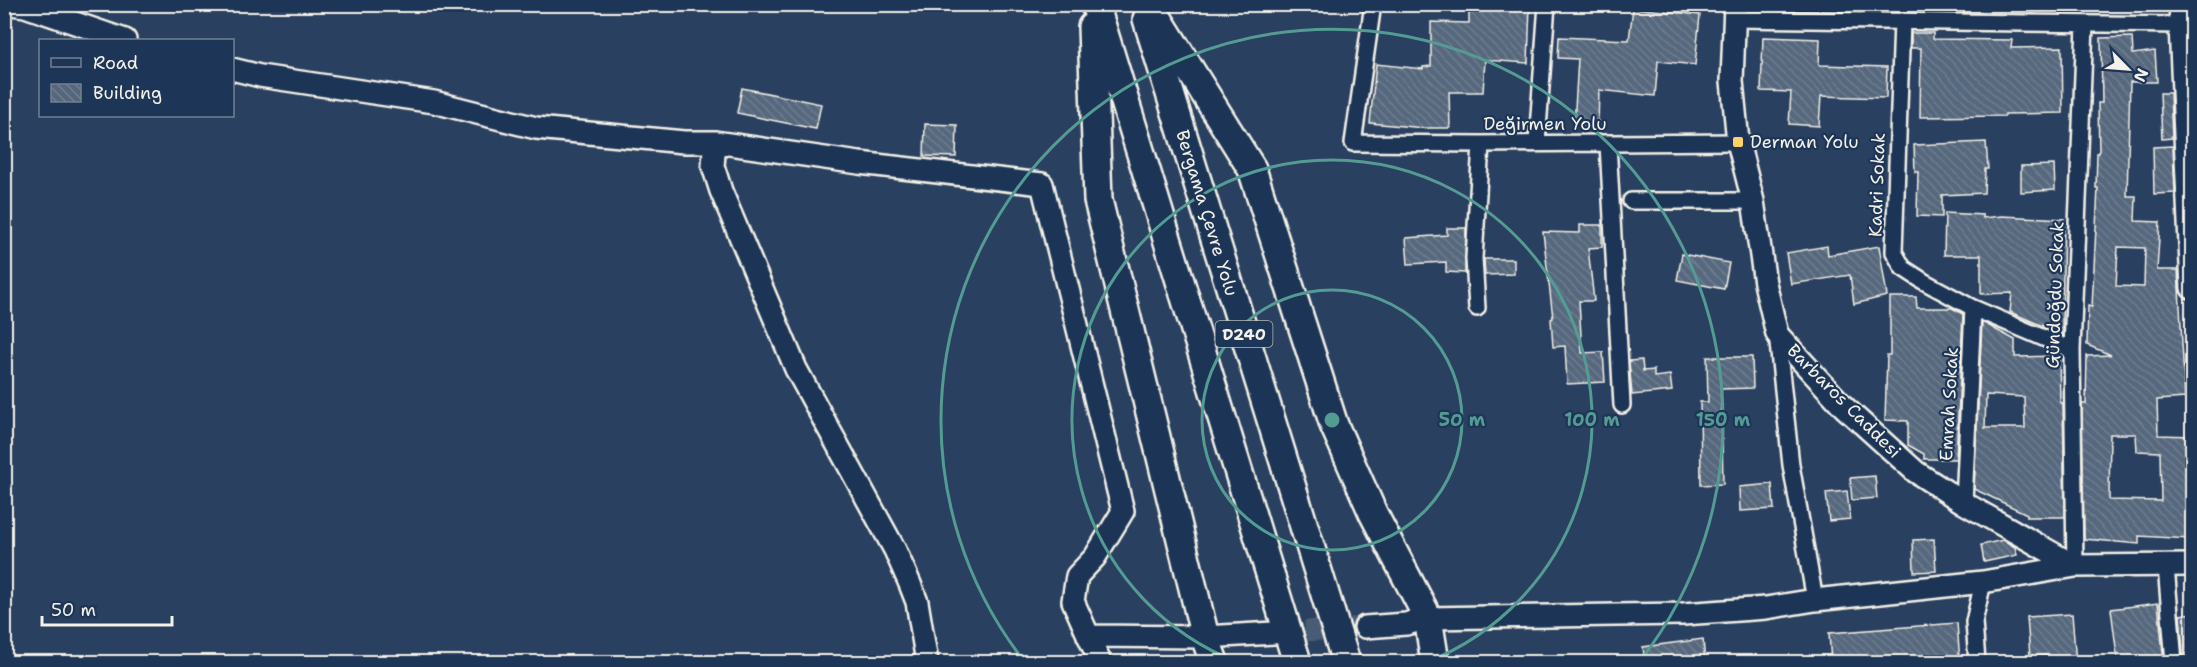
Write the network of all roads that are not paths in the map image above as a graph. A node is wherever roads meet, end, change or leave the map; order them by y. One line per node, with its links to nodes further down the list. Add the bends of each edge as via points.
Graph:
1 (11, 4): 11 (street)
2 (1093, 4): 36 (highway, via 1098,200); 40 (highway, D240)
3 (1142, 4): 41 (highway, Bergama Çevre Yolu / D240)
4 (1149, 4): 32 (highway, via 1252,169 1334,425 1373,513)
5 (1373, 4): 17 (street, Değirmen Yolu, via 1353,143)
6 (1548, 4): 15 (street)
7 (1735, 12): 9 (street); 14 (street, Barbaros Caddesi, via 1732,81)
8 (2181, 15): 10 (street); 20 (street)
9 (1902, 21): 10 (street); 22 (street, Kadri Sokak, via 1894,252 1903,268)
10 (2085, 25): 24 (street, Gündoğdu Sokak)
11 (122, 39)
12 (234, 70): 13 (street, via 434,102 536,128)
13 (715, 142): 35 (street, via 1042,184 1123,511 1095,557 1077,576 1073,601); 37 (street, via 713,166 721,191 796,369 895,549 917,602)
14 (1738, 142): 16 (street, Değirmen Yolu); 19 (street, Barbaros Caddesi)
15 (1536, 143): 16 (street, Değirmen Yolu); 17 (street, Değirmen Yolu)
16 (1608, 143): 25 (street)
17 (1481, 144): 21 (street, via 1474,258)
18 (1631, 201): 19 (street)
19 (1753, 201): 23 (street, Barbaros Caddesi)
20 (2193, 288)
21 (1476, 308)
22 (1973, 308): 24 (street, Kadri Sokak); 26 (street, Emrah Sokak)
23 (1777, 334): 26 (street, Barbaros Caddesi, via 1844,407 1916,472); 31 (street, via 1791,465)
24 (2072, 350): 28 (street, Gündoğdu Sokak)
25 (1622, 405)
26 (1964, 503): 28 (street, Barbaros Caddesi)
27 (2193, 565): 29 (street)
28 (2074, 566): 29 (street); 30 (street)
29 (2166, 566): 44 (street)
30 (1983, 582): 31 (street); 43 (street, via 1974,622)
31 (1815, 600): 32 (street, via 1683,614)
32 (1428, 618): 33 (street); 42 (highway)
33 (1365, 627)
34 (1274, 633): 36 (street)
35 (1088, 636): 36 (street); 38 (street)
36 (1205, 638): 39 (highway)
37 (927, 659)
38 (1100, 663)
39 (1214, 663)
40 (1298, 663)
41 (1346, 663)
42 (1435, 663)
43 (1977, 663)
44 (2174, 663)

